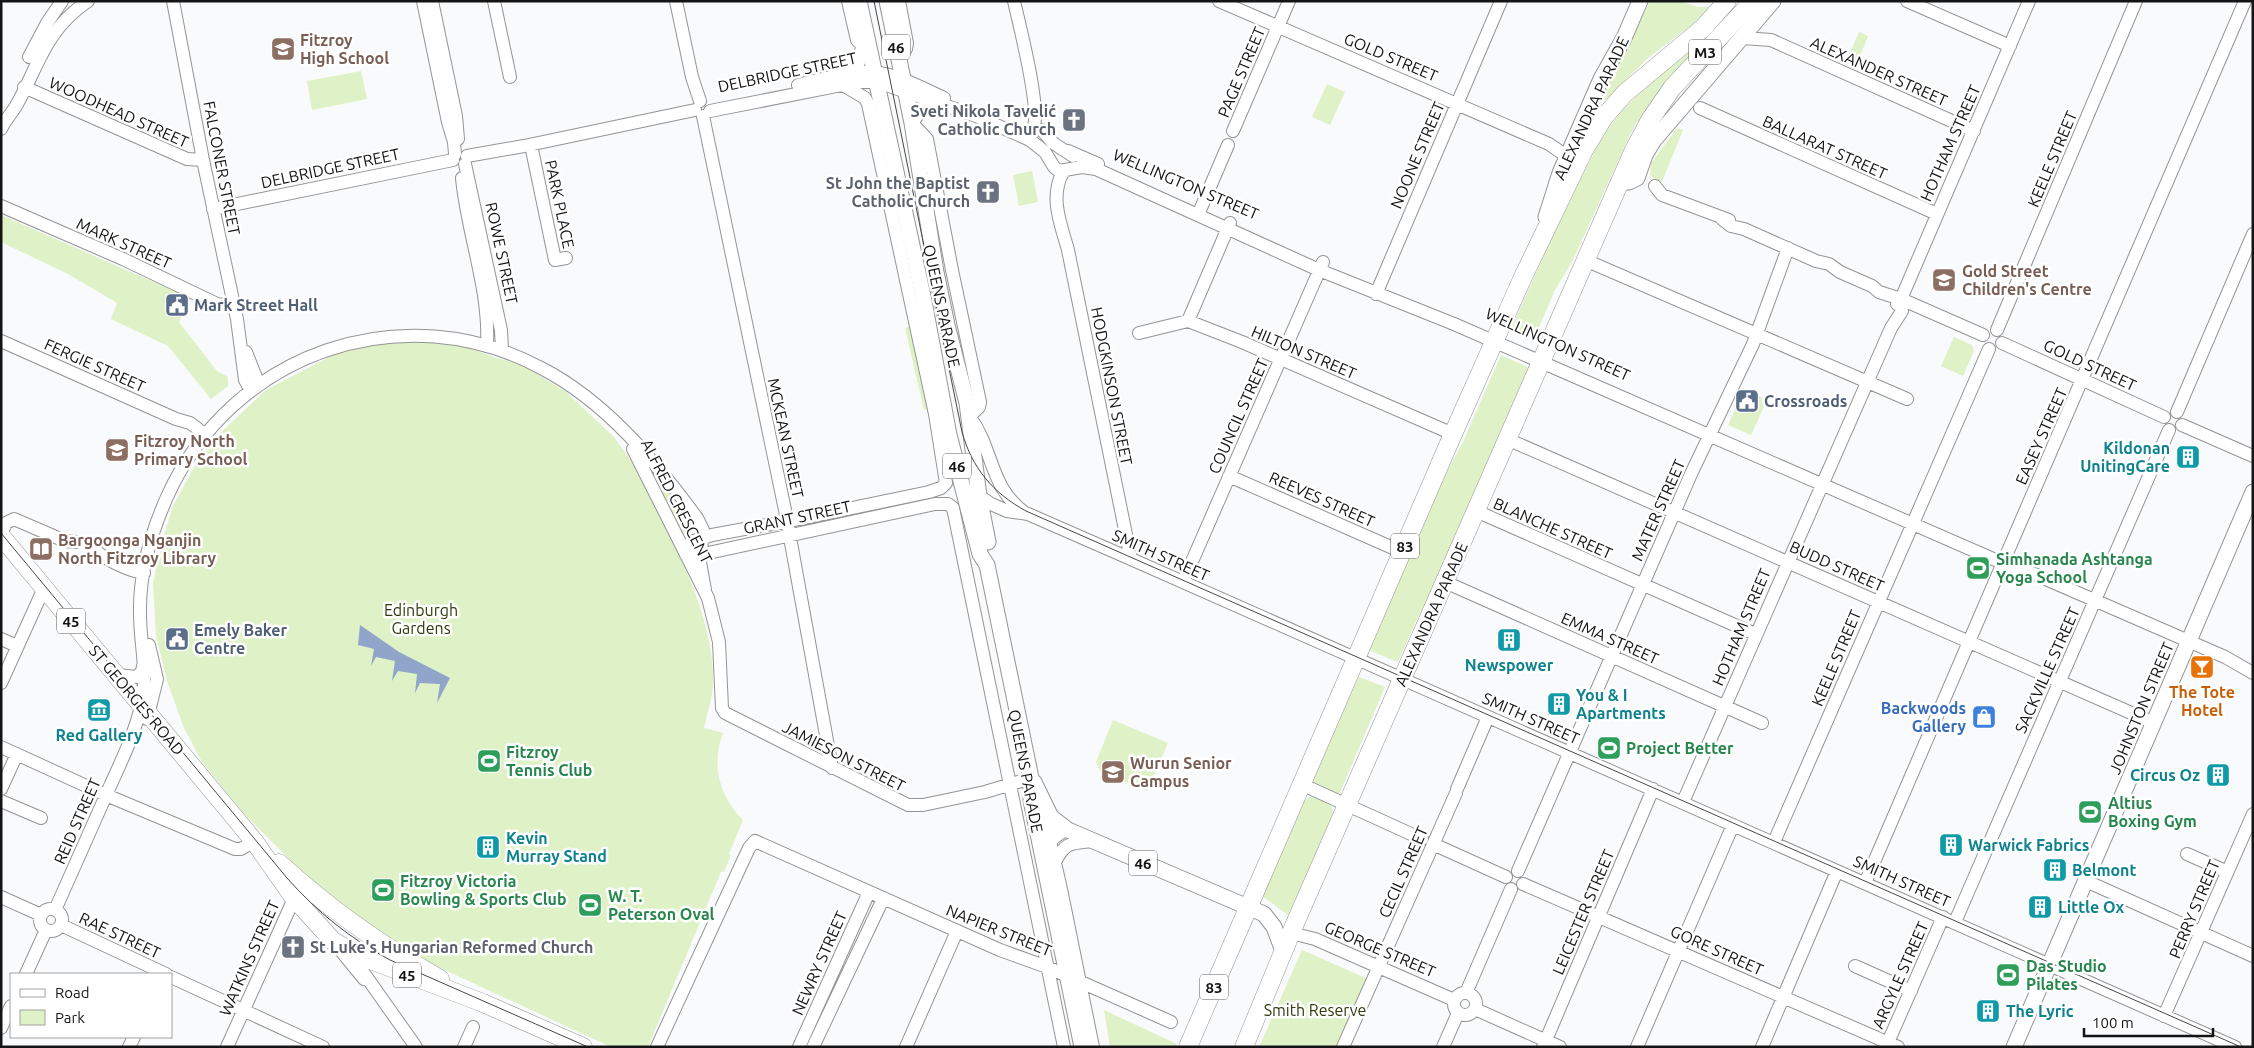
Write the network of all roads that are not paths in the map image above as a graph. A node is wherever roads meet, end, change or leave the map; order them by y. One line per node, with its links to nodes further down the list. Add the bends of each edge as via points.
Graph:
1 (86, 1): 37 (street, via 50,37)
2 (174, 1): 55 (street, FALCONER STREET)
3 (423, 1): 54 (street, ROWE STREET, via 447,118)
4 (432, 1): 54 (street, ROWE STREET, via 456,116)
5 (494, 1): 33 (street)
6 (676, 1): 41 (street, MCKEAN STREET, via 692,77)
7 (683, 1): 41 (street, MCKEAN STREET)
8 (848, 1): 30 (street, QUEENS PARADE, via 856,39)
9 (859, 1): 30 (main road, QUEENS PARADE / 46)
10 (887, 1): 31 (main road, QUEENS PARADE / 46)
11 (899, 1): 31 (street, via 908,43 906,50)
12 (1014, 1): 38 (street)
13 (1219, 1): 26 (street, GOLD STREET)
14 (1289, 1): 26 (street, PAGE STREET)
15 (1501, 1): 40 (street, NOONE STREET)
16 (1640, 1): 49 (main road, ALEXANDRA PARADE, via 1601,79)
17 (1728, 1): 57 (highway, M3, via 1614,105)
18 (1753, 1): 59 (highway, M3, via 1672,88 1650,120)
19 (1773, 1): 25 (main road, ALEXANDRA PARADE)
20 (1907, 1): 29 (street)
21 (2029, 1): 29 (street, HOTHAM STREET)
22 (2136, 1): 76 (street, KEELE STREET)
23 (2245, 1): 88 (street, EASEY STREET)
24 (58, 4): 44 (street, via 37,40 12,95)
25 (1759, 19): 27 (main road, ALEXANDRA PARADE); 28 (street)
26 (1278, 27): 40 (street, GOLD STREET); 45 (street, PAGE STREET)
27 (1743, 38): 28 (street, ALEXANDER STREET); 59 (main road, ALEXANDRA PARADE, via 1692,93)
28 (1771, 40): 46 (street, ALEXANDER STREET)
29 (2010, 46): 46 (street, HOTHAM STREET)
30 (865, 49): 32 (street, QUEENS PARADE); 34 (main road, QUEENS PARADE / 46)
31 (898, 53): 36 (main road, QUEENS PARADE / 46)
32 (853, 73): 34 (street, DELBRIDGE STREET); 41 (street, DELBRIDGE STREET)
33 (510, 77)
34 (874, 77): 35 (street, DELBRIDGE STREET); 36 (street); 104 (main road, QUEENS PARADE / 46)
35 (843, 85): 41 (street, DELBRIDGE STREET); 107 (street, QUEENS PARADE, via 866,98 869,107 946,475 946,484)
36 (904, 86): 39 (street); 43 (main road, QUEENS PARADE / 46); 47 (street)
37 (24, 87): 44 (street); 55 (street, WOODHEAD STREET, via 187,159)
38 (1033, 93): 47 (street); 48 (street)
39 (936, 103): 43 (street, via 922,108); 47 (street)
40 (1457, 103): 50 (street, GOLD STREET); 72 (street, NOONE STREET)
41 (702, 106): 51 (street, DELBRIDGE STREET); 117 (street, MCKEAN STREET)
42 (1700, 108): 63 (street, BALLARAT STREET)
43 (912, 123): 93 (main road, QUEENS PARADE / 46, via 936,272)
44 (4, 124)
45 (1234, 131)
46 (1974, 131): 63 (street, HOTHAM STREET)
47 (1032, 133): 48 (street, WELLINGTON STREET, via 1041,129); 56 (street)
48 (1046, 134): 53 (street, WELLINGTON STREET, via 1053,143)
49 (1575, 142): 50 (street, GOLD STREET); 57 (main road, ALEXANDRA PARADE)
50 (1549, 144): 57 (street, GOLD STREET, via 1562,153)
51 (531, 145): 54 (street, DELBRIDGE STREET); 69 (street, PARK PLACE, via 555,260)
52 (1228, 145): 62 (street)
53 (1068, 151): 58 (street, HODGKINSON STREET, via 1074,159); 62 (street, WELLINGTON STREET)
54 (460, 159): 61 (street, DELBRIDGE STREET); 83 (street, ROWE STREET, via 464,199 486,309); 85 (street, ROWE STREET, via 501,330)
55 (203, 160): 61 (street, FALCONER STREET)
56 (1051, 162): 58 (street, via 1054,167); 64 (street, HODGKINSON STREET, via 1052,192)
57 (1570, 165): 67 (highway, ALEXANDRA PARADE / M3)
58 (1066, 171): 62 (street, WELLINGTON STREET, via 1085,167 1096,169); 64 (street, HODGKINSON STREET, via 1057,189)
59 (1632, 171): 68 (street, via 1674,198 1733,221); 70 (highway, ALEXANDRA PARADE / M3, via 1619,182)
60 (1, 206): 74 (street, MARK STREET, via 124,259 219,305)
61 (213, 209): 74 (street, FALCONER STREET)
62 (1199, 212): 65 (street, WELLINGTON STREET)
63 (1937, 214): 73 (street, HOTHAM STREET)
64 (1059, 221): 127 (street, HODGKINSON STREET, via 1068,250)
65 (1229, 225): 71 (street, WELLINGTON STREET); 75 (street)
66 (2253, 234): 92 (street)
67 (1538, 246): 80 (highway, ALEXANDRA PARADE / 83)
68 (1792, 250): 73 (street, via 1872,286 1881,287); 78 (street, MATER STREET)
69 (566, 258)
70 (1592, 263): 78 (street); 86 (highway, ALEXANDRA PARADE)
71 (1321, 266): 72 (street, WELLINGTON STREET); 87 (street, COUNCIL STREET)
72 (1377, 290): 80 (street, WELLINGTON STREET)
73 (1901, 299): 79 (street); 89 (street, HOTHAM STREET)
74 (234, 303): 90 (street, FALCONER STREET)
75 (1188, 321): 77 (street); 87 (street, HILTON STREET)
76 (1997, 330): 79 (street, via 1990,329); 82 (street, via 2002,334)
77 (1139, 333)
78 (1757, 334): 89 (street); 99 (street, MATER STREET)
79 (1983, 335): 84 (street, via 1982,342)
80 (1496, 339): 86 (street, WELLINGTON STREET); 100 (highway, ALEXANDRA PARADE / 83)
81 (1, 341): 95 (street, FERGIE STREET)
82 (2002, 343): 84 (street, via 1995,349); 88 (street, GOLD STREET)
83 (487, 345): 85 (street, ALFRED CRESCENT); 90 (street, ALFRED CRESCENT, via 459,338 403,335 356,341 307,357)
84 (1989, 349): 118 (street, KEELE STREET)
85 (502, 350): 97 (street, ALFRED CRESCENT, via 567,382)
86 (1542, 358): 99 (street, WELLINGTON STREET); 102 (highway, ALEXANDRA PARADE)
87 (1281, 359): 100 (street, HILTON STREET); 105 (street, COUNCIL STREET)
88 (2083, 380): 94 (street, GOLD STREET); 128 (street, EASEY STREET)
89 (1867, 383): 91 (street); 106 (street, HOTHAM STREET)
90 (255, 388): 101 (street, ALFRED CRESCENT)
91 (1906, 400)
92 (2177, 412): 94 (street); 96 (street)
93 (970, 417): 109 (main road, QUEENS PARADE / 46); 115 (street, via 980,432 1002,491)
94 (2164, 417): 98 (street)
95 (176, 419): 101 (street, FERGIE STREET); 101 (street, FERGIE STREET, via 190,423)
96 (2182, 425): 98 (street); 103 (street)
97 (619, 428): 121 (street, ALFRED CRESCENT, via 690,509 702,526); 126 (street, ALFRED CRESCENT, via 645,470)
98 (2169, 430): 137 (street, SACKVILLE STREET)
99 (1711, 432): 106 (street, WELLINGTON STREET); 114 (street, MATER STREET)
100 (1453, 434): 124 (highway, ALEXANDRA PARADE / 83)
101 (203, 438): 131 (street, ALFRED CRESCENT, via 167,497 154,531)
102 (1507, 439): 113 (highway, ALEXANDRA PARADE); 114 (street, BUDD STREET)
103 (2253, 456)
104 (959, 473): 109 (street, SMITH STREET); 130 (main road, QUEENS PARADE / 46, via 980,554)
105 (1230, 476): 124 (street, REEVES STREET); 132 (street, COUNCIL STREET)
106 (1824, 481): 118 (street, WELLINGTON STREET); 129 (street, HOTHAM STREET)
107 (934, 490): 110 (street); 111 (street, GRANT STREET)
108 (2253, 492): 142 (main road, JOHNSTON STREET)
109 (979, 496): 115 (street, SMITH STREET, via 1007,511); 130 (main road, QUEENS PARADE / 46, via 990,555)
110 (937, 504): 112 (street, GRANT STREET); 116 (street, GRANT STREET)
111 (869, 505): 116 (street, GRANT STREET); 117 (street, GRANT STREET)
112 (951, 505): 164 (street, QUEENS PARADE, via 964,553)
113 (1476, 511): 133 (highway, ALEXANDRA PARADE); 134 (street, BLANCHE STREET)
114 (1674, 512): 129 (street, BUDD STREET); 134 (street, MATER STREET)
115 (1028, 514): 127 (street, SMITH STREET)
116 (871, 518): 119 (street, GRANT STREET)
117 (787, 521): 119 (street, MCKEAN STREET); 121 (street, GRANT STREET)
118 (1914, 521): 128 (street, WELLINGTON STREET); 138 (street, KEELE STREET)
119 (789, 534): 125 (street, GRANT STREET); 161 (street, MCKEAN STREET)
120 (1, 535): 122 (street, via 6,523 14,519); 135 (highway, ST GEORGES ROAD / 45)
121 (703, 537): 125 (street, ALFRED CRESCENT); 126 (street, via 691,542)
122 (76, 542)
123 (92, 548): 131 (street)
124 (1402, 552): 146 (highway, ALEXANDRA PARADE / 83)
125 (701, 554): 126 (street, GRANT STREET); 136 (street, ALFRED CRESCENT)
126 (686, 555): 136 (street, ALFRED CRESCENT)
127 (1131, 559): 132 (street, SMITH STREET)
128 (2005, 560): 137 (street, WELLINGTON STREET); 141 (street, EASEY STREET)
129 (1787, 561): 138 (street, BUDD STREET); 139 (street, HOTHAM STREET)
130 (987, 565): 162 (main road, QUEENS PARADE / 46)
131 (144, 576): 145 (street, ALFRED CRESCENT, via 140,588 140,617); 153 (street, ALFRED CRESCENT, via 147,638 157,679)
132 (1183, 582): 146 (street, SMITH STREET)
133 (1445, 582): 144 (street, EMMA STREET); 149 (highway, ALEXANDRA PARADE)
134 (1642, 585): 139 (street, BLANCHE STREET); 144 (street, MATER STREET)
135 (44, 588): 143 (street); 148 (highway, ST GEORGES ROAD / 45)
136 (705, 590): 154 (street, ALFRED CRESCENT, via 719,642)
137 (2095, 601): 142 (street, WELLINGTON STREET); 150 (street, SACKVILLE STREET)
138 (1878, 602): 141 (street, BUDD STREET); 180 (street, KEELE STREET)
139 (1755, 634): 152 (street, HOTHAM STREET)
140 (1, 639): 143 (street)
141 (1969, 642): 150 (street, BUDD STREET); 188 (street, EASEY STREET)
142 (2188, 642): 147 (street, WELLINGTON STREET); 157 (main road, JOHNSTON STREET)
143 (17, 646): 151 (street)
144 (1612, 656): 152 (street, EMMA STREET); 159 (street, MATER STREET)
145 (144, 658): 148 (street, via 138,676); 153 (street, ALFRED CRESCENT)
146 (1357, 658): 149 (street, SMITH STREET); 163 (highway, ALEXANDRA PARADE / 83)
147 (2253, 673)
148 (117, 675): 153 (highway, ST GEORGES ROAD / 45)
149 (1403, 678): 155 (street, SMITH STREET); 171 (highway, ALEXANDRA PARADE)
150 (2060, 681): 157 (street, BUDD STREET); 198 (street, SACKVILLE STREET)
151 (1, 682)
152 (1725, 706): 156 (street, EMMA STREET); 170 (street, HOTHAM STREET)
153 (145, 710): 168 (street, REID STREET, via 146,721 129,745); 177 (highway, ST GEORGES ROAD / 45)
154 (723, 711): 161 (street, JAMIESON STREET)
155 (1488, 717): 159 (street, SMITH STREET); 179 (street, CECIL STREET, via 1456,791)
156 (1762, 723)
157 (2154, 723): 186 (main road, JOHNSTON STREET)
158 (1, 747): 160 (street)
159 (1570, 753): 166 (street, SMITH STREET); 184 (street, MATER STREET)
160 (17, 754): 165 (street); 168 (street)
161 (832, 768): 164 (street, JAMIESON STREET, via 908,805)
162 (1031, 778): 164 (street, JAMIESON STREET); 167 (main road, QUEENS PARADE / 46)
163 (1302, 784): 171 (street); 194 (highway, ALEXANDRA PARADE / 83)
164 (1011, 788): 167 (street, JAMIESON STREET); 211 (street, QUEENS PARADE)
165 (1, 789)
166 (1653, 789): 170 (street, SMITH STREET); 197 (street, LEICESTER STREET)
167 (1034, 794): 175 (main road, QUEENS PARADE / 46); 176 (street, QUEENS PARADE); 182 (main road, QUEENS PARADE / 46)
168 (106, 795): 177 (street, via 235,849); 195 (street, REID STREET)
169 (1, 801): 173 (street)
170 (1683, 802): 174 (street, SMITH STREET)
171 (1347, 805): 179 (street); 202 (highway, ALEXANDRA PARADE)
172 (2253, 814): 203 (street, PERRY STREET)
173 (40, 818)
174 (1733, 825): 180 (street, SMITH STREET); 206 (street)
175 (1064, 828): 176 (main road); 178 (main road, 46)
176 (1050, 839): 182 (main road, via 1046,851)
177 (254, 841): 190 (highway, ST GEORGES ROAD / 45)
178 (1092, 841): 182 (street, via 1066,846); 194 (main road, 46)
179 (1427, 842): 187 (street); 212 (street, CECIL STREET)
180 (1774, 842): 185 (street, SMITH STREET)
181 (2186, 854): 183 (street)
182 (1051, 865): 216 (main road, QUEENS PARADE / 46)
183 (2222, 870)
184 (1518, 871): 187 (street, via 1510,872); 189 (street, via 1524,878)
185 (1837, 871): 188 (street, SMITH STREET); 220 (street)
186 (2086, 881): 203 (street); 209 (main road, JOHNSTON STREET)
187 (1508, 883): 189 (street, via 1517,889); 218 (street)
188 (1865, 883): 198 (street, SMITH STREET)
189 (1523, 884): 197 (street, GORE STREET)
190 (298, 891): 204 (highway, ST GEORGES ROAD / 45); 222 (highway, ST GEORGES ROAD / 45); 225 (street, WATKINS STREET)
191 (869, 892): 193 (street, NAPIER STREET); 240 (street, NAPIER STREET, via 766,845 755,845 747,851); 241 (street, NEWRY STREET)
192 (1, 898): 196 (street)
193 (883, 899): 201 (street, NAPIER STREET); 242 (street, NEWRY STREET)
194 (1248, 908): 205 (main road, 46, via 1270,920); 244 (highway, ALEXANDRA PARADE / 83)
195 (55, 910): 196 (street, via 46,910); 199 (street, via 60,915)
196 (41, 916): 200 (street, via 41,925)
197 (1599, 917): 206 (street, GORE STREET); 232 (street, LEICESTER STREET)
198 (1949, 920): 209 (street, SMITH STREET); 217 (street, ARGYLE STREET)
199 (61, 925): 200 (street, via 56,930); 214 (street, RAE STREET)
200 (46, 930): 213 (street)
201 (958, 931): 211 (street, NAPIER STREET); 243 (street)
202 (1291, 933): 205 (highway, ALEXANDRA PARADE); 212 (street, GEORGE STREET, via 1315,939)
203 (2201, 933): 208 (street); 227 (street, PERRY STREET)
204 (333, 941): 207 (highway, 45); 219 (street)
205 (1284, 951): 245 (highway, ALEXANDRA PARADE)
206 (1678, 951): 220 (street, GORE STREET); 249 (street)
207 (360, 956): 219 (street, via 364,972); 222 (highway, 45)
208 (2253, 956)
209 (2050, 965): 227 (street, SMITH STREET); 251 (main road, JOHNSTON STREET)
210 (1855, 966): 217 (street)
211 (1047, 967): 216 (street, NAPIER STREET); 233 (street, QUEENS PARADE)
212 (1378, 968): 221 (street, GEORGE STREET); 246 (street, CECIL STREET)
213 (26, 973)
214 (164, 973)
215 (172, 977): 225 (street, RAE STREET)
216 (1074, 979): 228 (street, NAPIER STREET); 231 (main road, QUEENS PARADE / 46)
217 (1911, 991): 234 (street, ARGYLE STREET)
218 (1466, 993): 221 (street, via 1459,994); 224 (street, via 1474,999)
219 (378, 994): 237 (street)
220 (1783, 997): 234 (street, GORE STREET); 250 (street)
221 (1454, 1000): 226 (street)
222 (483, 1003): 239 (highway, 45)
223 (10, 1008): 230 (street)
224 (1475, 1009): 226 (street, via 1467,1015); 232 (street)
225 (243, 1010): 235 (street, WATKINS STREET); 236 (street, RAE STREET)
226 (1458, 1013): 247 (street)
227 (2164, 1016): 252 (street, SMITH STREET)
228 (1172, 1022)
229 (472, 1027): 238 (street)
230 (1, 1028)
231 (1087, 1043): 233 (street, QUEENS PARADE)
232 (1544, 1044): 248 (street)
233 (1063, 1045)
234 (1891, 1045)
235 (226, 1047)
236 (322, 1047)
237 (416, 1047)
238 (464, 1047)
239 (583, 1047)
240 (657, 1047)
241 (799, 1047)
242 (813, 1047)
243 (906, 1047)
244 (1188, 1047)
245 (1244, 1047)
246 (1343, 1047)
247 (1443, 1047)
248 (1560, 1047)
249 (1636, 1047)
250 (1762, 1047)
251 (2014, 1047)
252 (2235, 1047)

